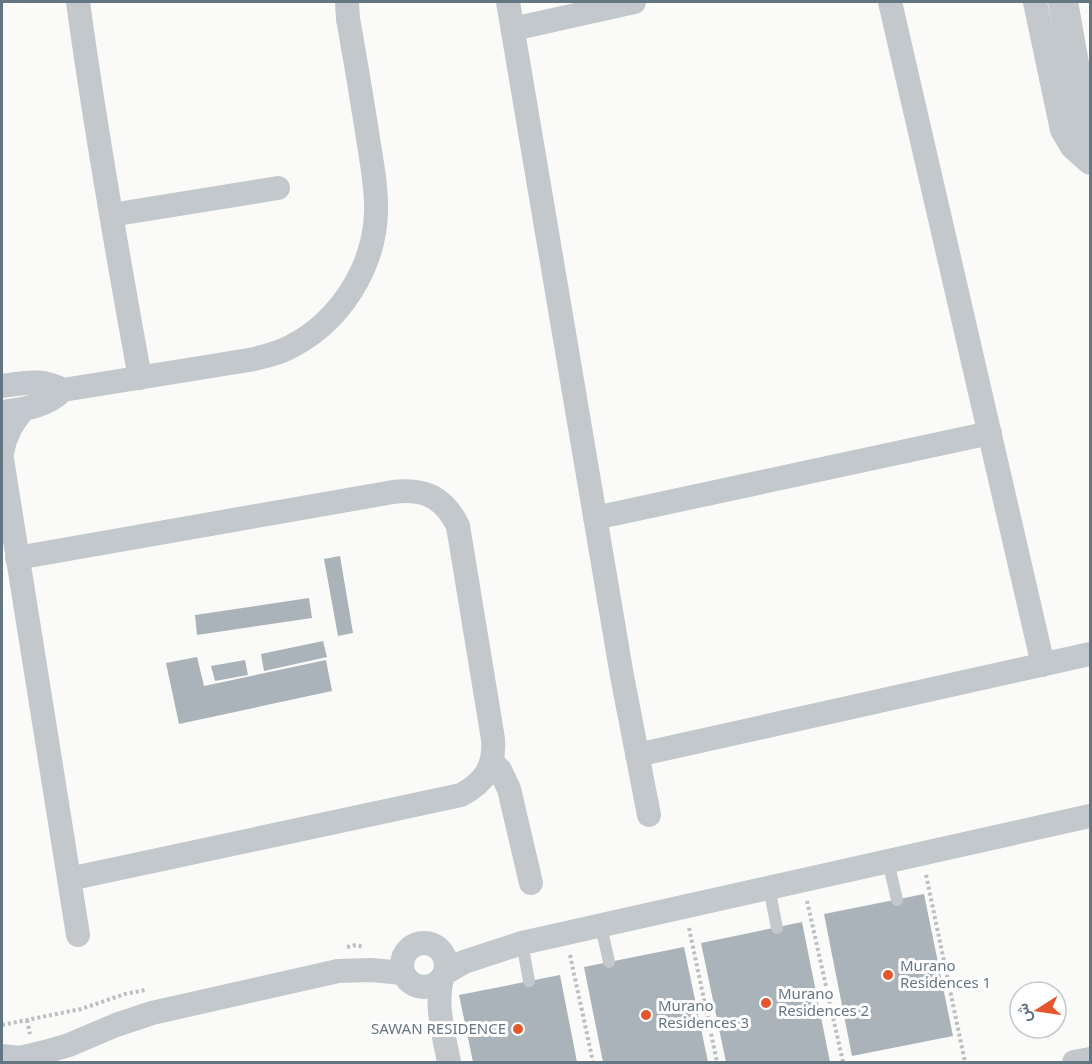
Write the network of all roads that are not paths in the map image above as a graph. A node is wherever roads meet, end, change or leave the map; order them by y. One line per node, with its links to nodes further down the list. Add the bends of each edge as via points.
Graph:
1 (78, 2): 13 (street)
2 (347, 2): 14 (street, via 376,197 372,242 355,285 334,314 291,347 249,360)
3 (508, 2): 8 (street)
4 (634, 2): 8 (street)
5 (890, 2): 18 (street)
6 (1035, 2): 11 (street, via 1062,130 1072,147)
7 (1065, 11): 9 (street, via 1086,50); 10 (street)
8 (513, 29): 21 (street)
9 (1090, 69)
10 (1090, 153)
11 (1090, 163)
12 (279, 188): 13 (street)
13 (111, 215): 14 (street)
14 (140, 378): 16 (street)
15 (6, 382): 16 (street, via 46,382)
16 (63, 390): 17 (street, via 42,405)
17 (13, 411): 19 (street, via 15,419)
18 (990, 434): 21 (street); 24 (street)
19 (2, 453)
20 (2, 459): 22 (street)
21 (595, 518): 25 (street)
22 (17, 558): 26 (street, via 393,492 427,494 446,507 458,526 493,739); 30 (street)
23 (1090, 654): 24 (street)
24 (1043, 665): 25 (street)
25 (637, 756): 27 (street)
26 (492, 762): 30 (street, via 481,781 461,795); 31 (street, via 509,789)
27 (649, 815)
28 (1090, 816): 29 (street)
29 (888, 861): 32 (street); 33 (lane)
30 (69, 879): 36 (street)
31 (531, 883)
32 (769, 888): 34 (street); 35 (lane)
33 (897, 900)
34 (601, 926): 37 (street); 39 (lane)
35 (777, 928)
36 (78, 935)
37 (517, 944): 38 (street, via 461,948); 41 (street, via 464,962); 42 (lane)
38 (434, 945): 40 (street, via 419,943); 41 (street, via 443,954)
39 (609, 962)
40 (407, 970): 41 (street, via 425,987 437,983); 43 (street, via 338,971 152,1013 69,1045); 45 (street, via 429,1015)
41 (443, 975): 46 (street, via 439,1008)
42 (529, 981)
43 (12, 1059)
44 (1090, 1059): 47 (street)
45 (439, 1062)
46 (450, 1062)
47 (1074, 1062)

